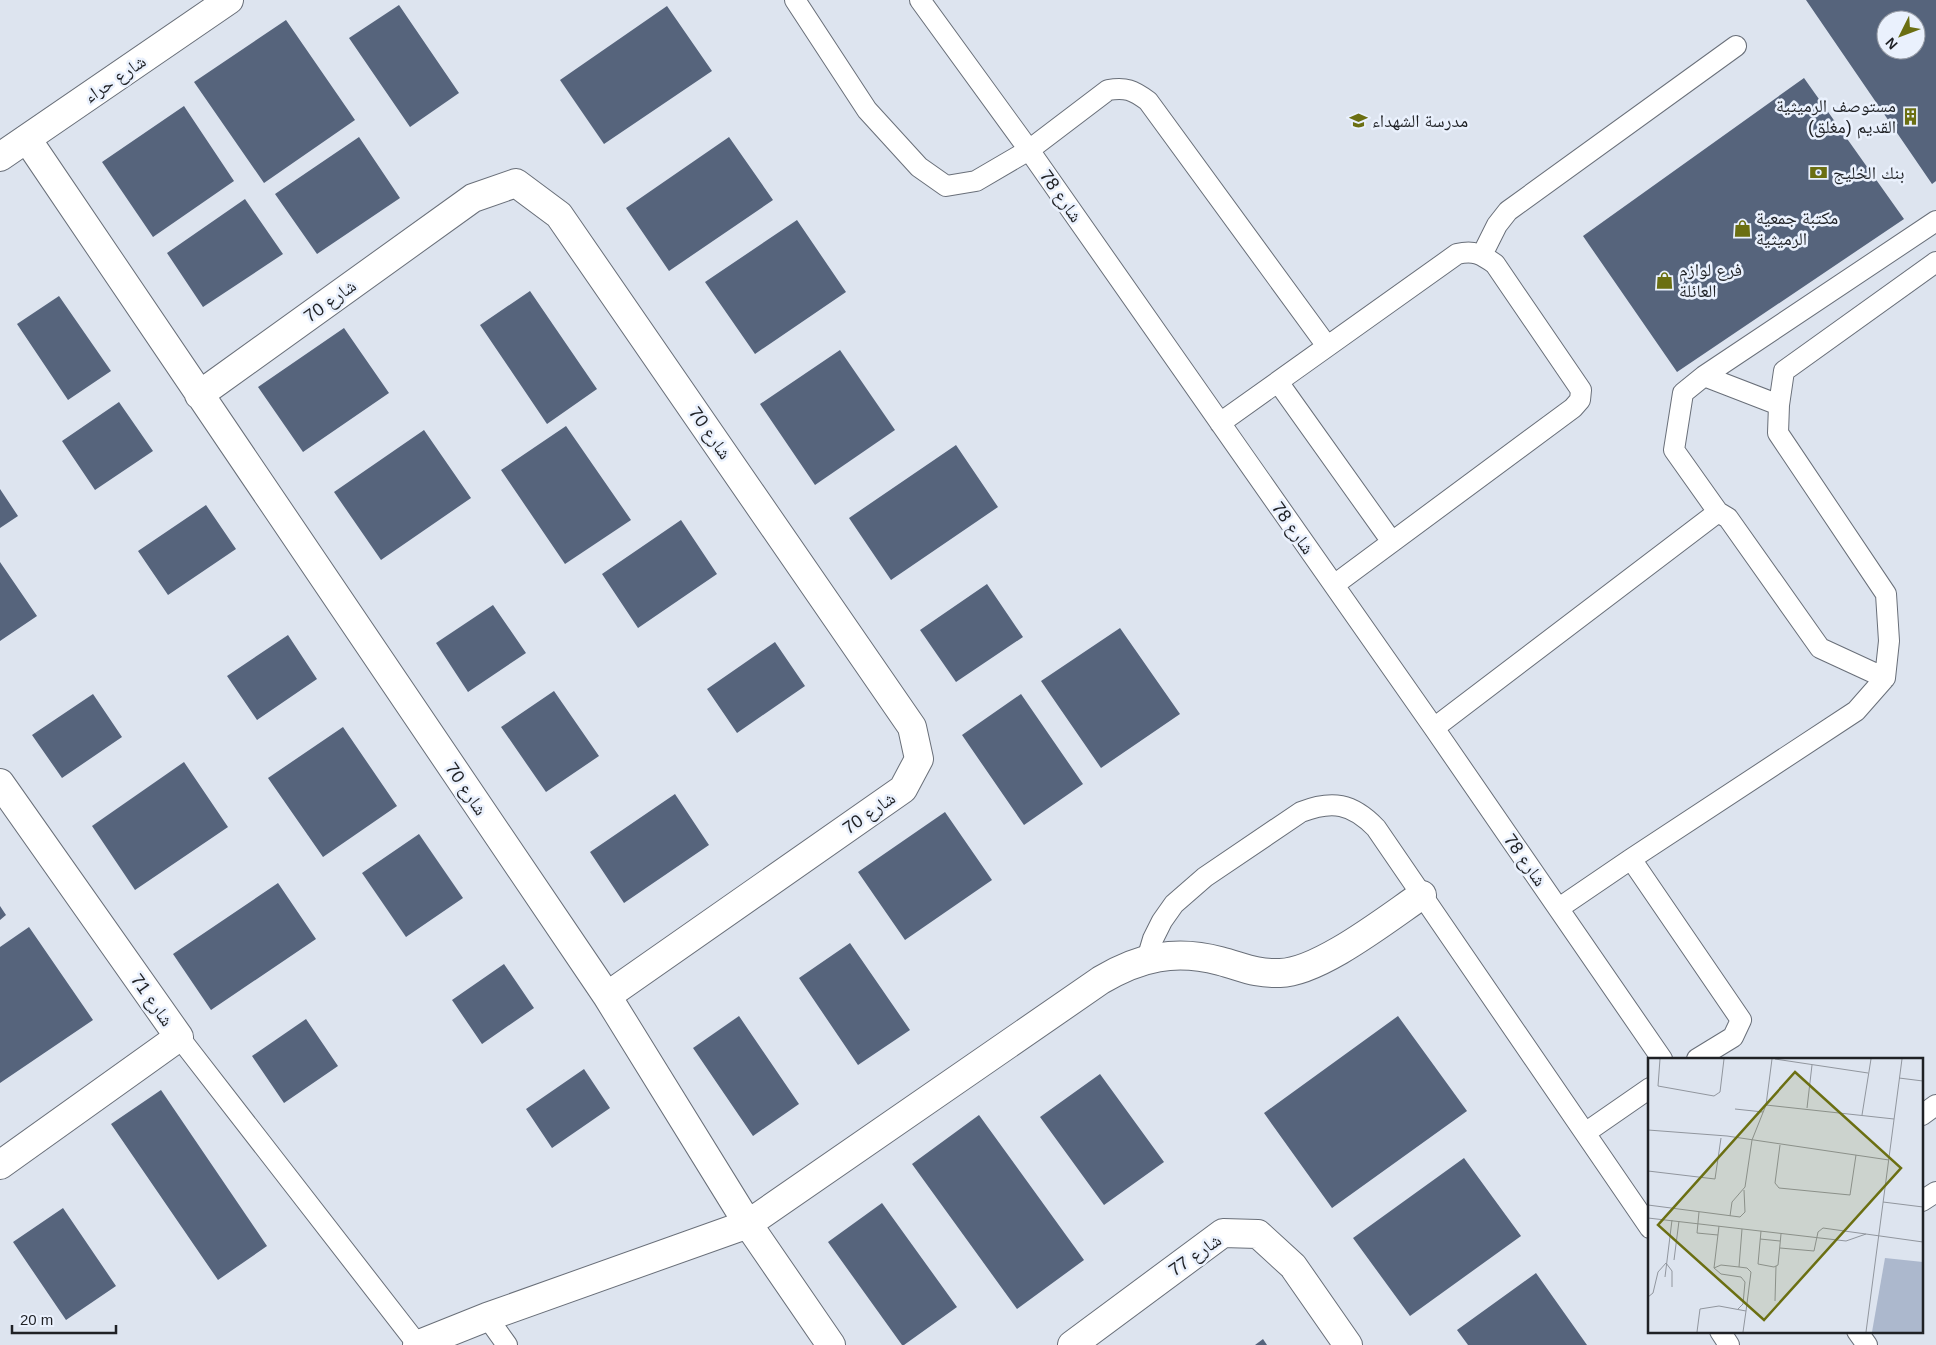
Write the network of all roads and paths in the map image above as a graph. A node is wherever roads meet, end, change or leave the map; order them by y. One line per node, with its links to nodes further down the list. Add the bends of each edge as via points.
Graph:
1 (229, 0): 5 (street, شارع حراء)
2 (795, 0): 6 (lane, via 868,110 919,167 946,186 976,181)
3 (920, 0): 6 (lane, شارع 78)
4 (1736, 46): 9 (lane, via 1508,211)
5 (27, 139): 7 (street, شارع حراء); 14 (street, شارع 70)
6 (1029, 150): 11 (lane, via 1108,90 1122,88 1136,92 1148,101); 16 (lane, شارع 78)
7 (0, 157)
8 (1936, 220): 12 (lane)
9 (1482, 255): 11 (lane, via 1469,251 1457,254); 18 (lane, via 1495,264 1581,390 1580,400)
10 (1936, 262): 15 (lane, via 1784,371)
11 (1327, 346): 13 (lane)
12 (1704, 376): 15 (lane); 17 (lane, via 1683,393 1674,450)
13 (1278, 382): 16 (lane); 18 (lane)
14 (199, 395): 27 (street, شارع 70); 27 (street, شارع 70, via 474,198 516,183 559,214 912,727 919,759 904,789)
15 (1779, 405): 20 (lane, via 1778,433 1886,594 1889,641)
16 (1220, 423): 19 (lane, شارع 78)
17 (1718, 512): 20 (lane, via 1728,518 1820,648); 21 (lane)
18 (1392, 542): 19 (lane)
19 (1334, 585): 21 (lane, شارع 78)
20 (1885, 678): 23 (lane, via 1856,711)
21 (1434, 728): 25 (lane, شارع 78)
22 (0, 783): 28 (street, شارع 71)
23 (1631, 859): 25 (lane); 30 (lane, via 1741,1020 1733,1037)
24 (1422, 895): 26 (street, via 1337,952 1310,967 1281,974 1251,972 1198,955); 26 (lane, via 1376,828 1364,816 1334,804 1317,806 1301,812 1189,890 1162,921); 34 (lane)
25 (1559, 908): 29 (lane, شارع 78)
26 (1146, 959): 38 (street, via 1100,980)
27 (606, 996): 38 (street)
28 (178, 1037): 35 (street, شارع 71); 43 (lane)
29 (1661, 1058)
30 (1699, 1058)
31 (1648, 1089): 34 (lane)
32 (1936, 1105): 33 (lane)
33 (1924, 1113)
34 (1585, 1133): 39 (lane)
35 (0, 1165)
36 (1936, 1192): 37 (lane)
37 (1924, 1200)
38 (748, 1224): 40 (street); 45 (street)
39 (1648, 1225)
40 (487, 1317): 43 (street); 44 (lane)
41 (1721, 1332): 48 (lane)
42 (1858, 1332): 49 (lane)
43 (418, 1345)
44 (507, 1345)
45 (831, 1345)
46 (1072, 1345): 47 (street, شارع 77, via 1223,1233 1258,1234 1293,1266)
47 (1348, 1345)
48 (1729, 1345)
49 (1867, 1345)

